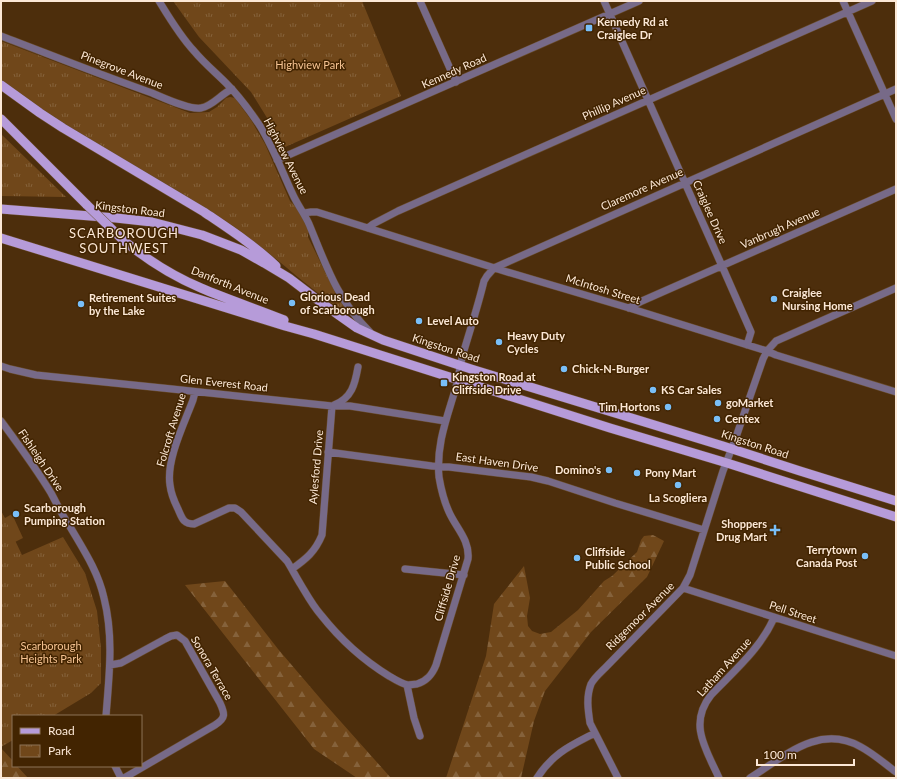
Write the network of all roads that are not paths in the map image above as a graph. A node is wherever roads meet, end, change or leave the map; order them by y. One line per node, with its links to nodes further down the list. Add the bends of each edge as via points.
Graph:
1 (159, 1): 12 (street, Highview Avenue, via 193,50)
2 (420, 1): 10 (street)
3 (604, 1): 8 (street, Craiglee Drive)
4 (639, 1): 8 (street, Kennedy Road)
5 (843, 1): 7 (street)
6 (872, 1): 7 (street, Phillip Avenue)
7 (848, 12): 14 (street); 15 (street, Phillip Avenue)
8 (610, 14): 10 (street, Kennedy Road); 15 (street, Craiglee Drive)
9 (1, 36): 12 (street, Pinegrove Avenue, via 189,107 203,108)
10 (456, 82): 18 (street, Kennedy Road)
11 (1, 85): 27 (main road, via 63,128 226,226 268,258)
12 (232, 89): 18 (street, Highview Avenue, via 251,112)
13 (896, 89): 14 (street, Claremore Avenue)
14 (885, 94): 17 (street); 19 (street, Claremore Avenue)
15 (648, 100): 19 (street, Craiglee Drive); 23 (street, Phillip Avenue, via 398,211)
16 (1, 119): 30 (main road, Danforth Avenue, bridge, via 87,205 146,258 200,288 286,320)
17 (896, 119)
18 (277, 160): 22 (street, Highview Avenue, via 295,200)
19 (685, 182): 25 (street, Craiglee Drive); 26 (street, Claremore Avenue)
20 (896, 189): 25 (street, Vanbrugh Avenue)
21 (1, 209): 27 (main road, Kingston Road, via 152,222 202,235 241,250)
22 (304, 213): 23 (street, McIntosh Street, via 317,212); 31 (street, Highview Avenue, via 323,261 338,290 358,321)
23 (368, 228): 26 (street, McIntosh Street)
24 (1, 238): 30 (main road)
25 (722, 266): 29 (street, Vanbrugh Avenue); 32 (street, Craiglee Drive, via 751,332)
26 (494, 268): 29 (street, McIntosh Street); 35 (street, via 484,281)
27 (289, 278): 31 (main road, Kingston Road, via 339,316)
28 (896, 288): 33 (street, via 776,341)
29 (629, 308): 32 (street, McIntosh Street)
30 (314, 334): 37 (main road)
31 (372, 334): 35 (main road, Kingston Road)
32 (747, 345): 33 (street, McIntosh Street)
33 (767, 351): 38 (street, McIntosh Street); 43 (street, Ridgemoor Avenue, via 762,359)
34 (1, 366): 39 (street, Glen Everest Road, via 36,375)
35 (461, 366): 37 (street, Cliffside Drive); 43 (main road, Kingston Road)
36 (358, 367): 40 (street, via 352,390 344,400)
37 (458, 380): 42 (street, Cliffside Drive); 45 (main road)
38 (895, 390)
39 (195, 392): 40 (street, Glen Everest Road); 50 (street, Folcroft Avenue, via 169,475 172,497 184,521 194,524 229,508 235,508)
40 (332, 406): 42 (street, Glen Everest Road, via 350,406); 44 (street, Aylesford Drive)
41 (1, 421): 56 (street, Fishleigh Drive, via 50,493 94,567 108,619)
42 (445, 421): 46 (street, Cliffside Drive, via 440,441)
43 (732, 449): 45 (street, Ridgemoor Avenue); 47 (main road, Kingston Road)
44 (328, 452): 46 (street, East Haven Drive); 50 (street, Aylesford Drive, via 322,535 308,557)
45 (727, 463): 48 (main road); 49 (street, Ridgemoor Avenue)
46 (439, 467): 49 (street, East Haven Drive, via 548,481); 52 (street, Cliffside Drive, via 448,511 464,536 469,553)
47 (896, 501)
48 (896, 517)
49 (704, 530): 53 (street, Ridgemoor Avenue)
50 (292, 569): 57 (street, via 309,598 336,633 381,671)
51 (405, 569): 52 (street)
52 (464, 574): 57 (street, Cliffside Drive, via 430,677)
53 (684, 588): 54 (street, Pell Street); 59 (street, Ridgemoor Avenue, via 596,677 588,700 590,723)
54 (774, 618): 55 (street, Pell Street); 68 (street, Latham Avenue, via 752,653 711,695 701,712 700,733)
55 (896, 656)
56 (110, 665): 58 (street, Fishleigh Drive); 63 (street, Sonora Terrace, via 121,663 177,635 185,641 223,710 224,716 221,721)
57 (407, 685): 60 (street)
58 (106, 715)
59 (595, 733): 66 (street, via 561,752); 67 (street, Ridgemoor Avenue)
60 (420, 736)
61 (116, 767): 65 (street)
62 (141, 767): 65 (street, Sonora Terrace)
63 (142, 767)
64 (896, 772): 69 (street, via 854,743 840,739 825,739 801,746)
65 (122, 778)
66 (537, 778)
67 (618, 778)
68 (719, 778)
69 (750, 778)

